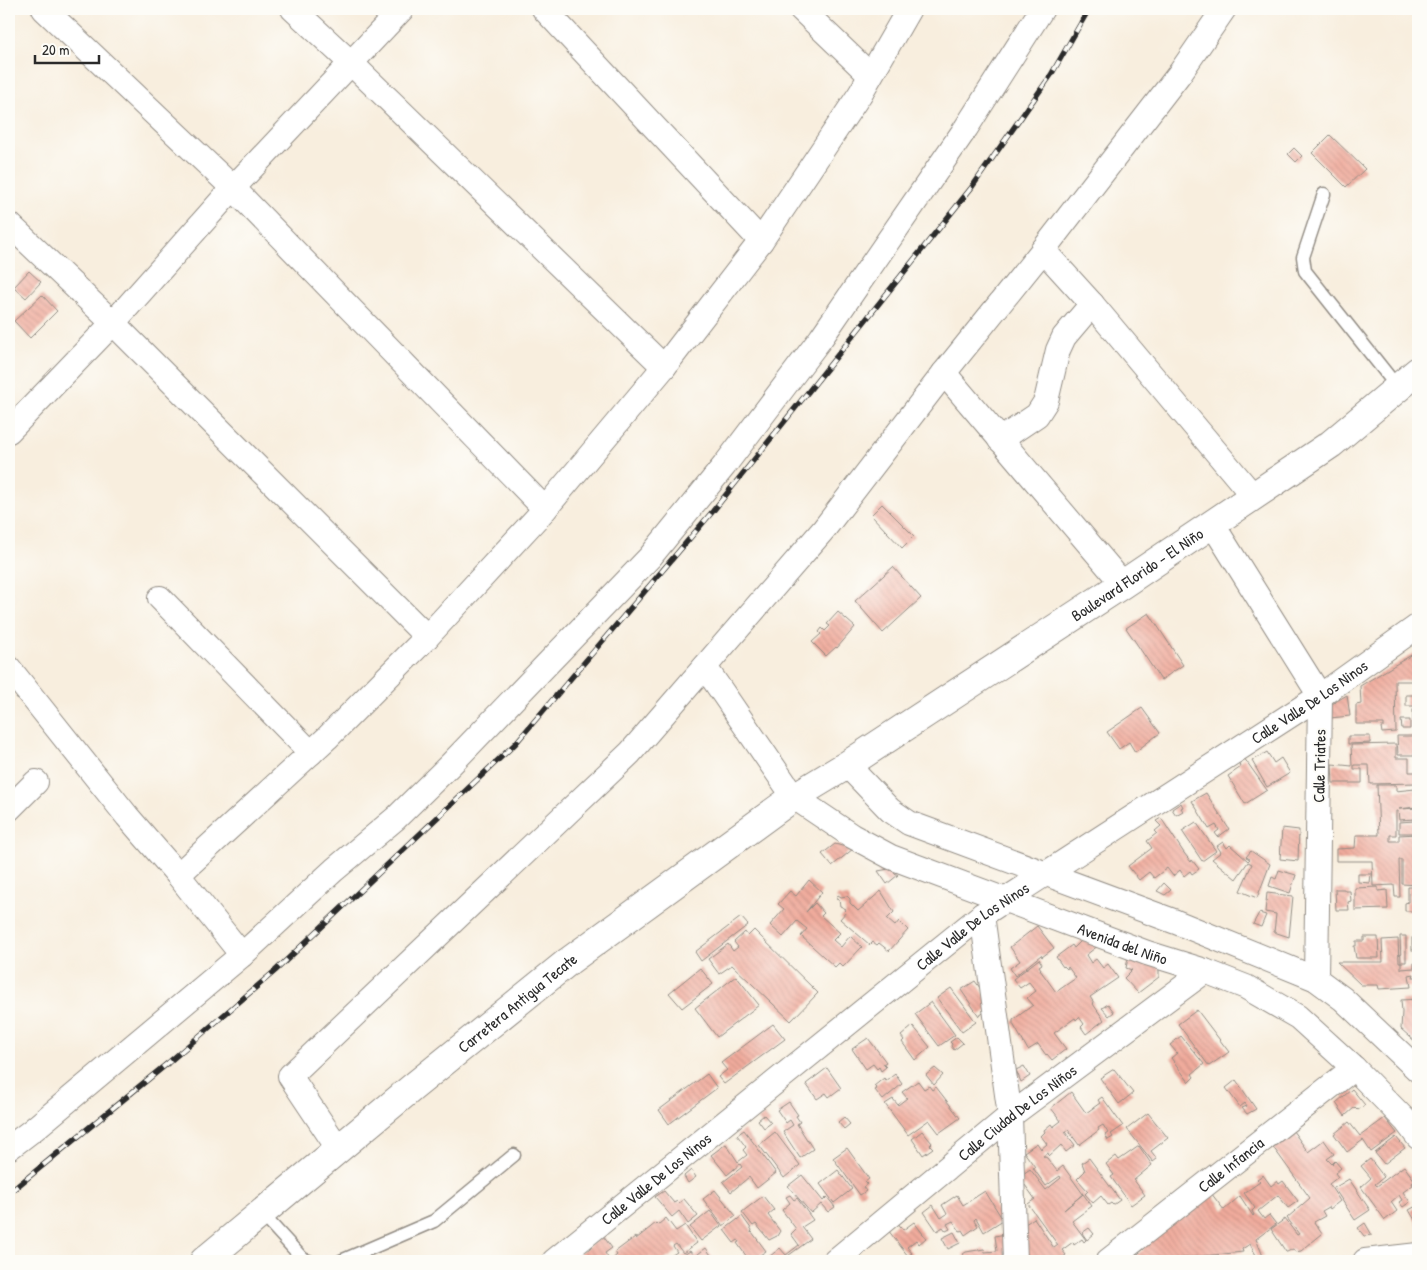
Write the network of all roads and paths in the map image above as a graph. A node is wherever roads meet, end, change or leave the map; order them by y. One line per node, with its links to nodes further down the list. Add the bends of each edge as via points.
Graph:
1 (44, 9): 11 (street)
2 (293, 9): 9 (street)
3 (402, 9): 9 (street)
4 (544, 9): 14 (street)
5 (801, 9): 10 (street)
6 (909, 9): 10 (street)
7 (1042, 9): 42 (street, via 966,128 822,338 650,557 396,818)
8 (1224, 9): 15 (street, via 1180,73)
9 (351, 63): 11 (street); 18 (street)
10 (870, 75): 14 (street)
11 (232, 188): 17 (street); 24 (street)
12 (1324, 194): 20 (lane, via 1303,257 1305,272)
13 (9, 224): 17 (street)
14 (761, 241): 18 (street)
15 (1043, 250): 16 (street); 19 (street)
16 (1092, 304): 22 (street, via 1064,337 1046,401 1037,415); 23 (street)
17 (113, 323): 21 (street); 29 (street)
18 (664, 367): 24 (street)
19 (944, 373): 22 (street); 30 (street, via 824,529)
20 (1408, 380): 23 (main road, Boulevard Florido - El Niño, via 1331,444)
21 (9, 431)
22 (1000, 440): 26 (street)
23 (1254, 497): 25 (main road, Boulevard Florido - El Niño)
24 (545, 509): 29 (street)
25 (1213, 525): 26 (main road, Boulevard Florido - El Niño); 32 (street)
26 (1123, 584): 34 (main road, Boulevard Florido - El Niño)
27 (160, 598): 33 (street)
28 (1418, 626): 32 (street, Calle Valle De Los Ninos)
29 (427, 637): 33 (street)
30 (705, 667): 36 (street); 50 (street, via 630,753 290,1076)
31 (9, 668): 39 (street)
32 (1320, 696): 38 (street, Calle Valle De Los Ninos); 44 (street, Calle Triates)
33 (312, 753): 39 (street)
34 (848, 765): 36 (main road, Carretera Antigua Tecate); 38 (street, via 890,810 909,823)
35 (36, 782): 37 (street)
36 (794, 797): 40 (street, Avenida del Niño, via 852,836 891,857); 50 (main road, Carretera Antigua Tecate, via 569,961)
37 (9, 809)
38 (1046, 873): 40 (street, Calle Valle De Los Ninos); 44 (street)
39 (178, 875): 42 (street)
40 (1005, 900): 41 (street, Calle Valle De Los Ninos); 43 (street, Avenida del Niño, via 1147,953)
41 (982, 915): 47 (street); 57 (street, Calle Valle De Los Ninos)
42 (242, 955): 49 (street)
43 (1205, 970): 45 (street, Avenida del Niño, via 1298,1017); 47 (street, Calle Ciudad De Los Niños)
44 (1316, 978): 46 (street)
45 (1354, 1068): 48 (street, Avenida del Niño, via 1406,1121); 60 (street, Calle Infancia)
46 (1418, 1070)
47 (1010, 1116): 58 (street, Calle Ciudad De Los Niños); 59 (street)
48 (1418, 1138)
49 (9, 1148)
50 (338, 1148): 52 (main road, Carretera Antigua Tecate)
51 (514, 1155): 56 (lane, via 434,1221)
52 (261, 1213): 54 (main road, Carretera Antigua Tecate); 55 (lane)
53 (1418, 1255): 61 (street)
54 (204, 1261)
55 (309, 1261)
56 (341, 1261)
57 (554, 1261)
58 (835, 1261)
59 (1015, 1261)
60 (1108, 1261)
61 (1365, 1261)

